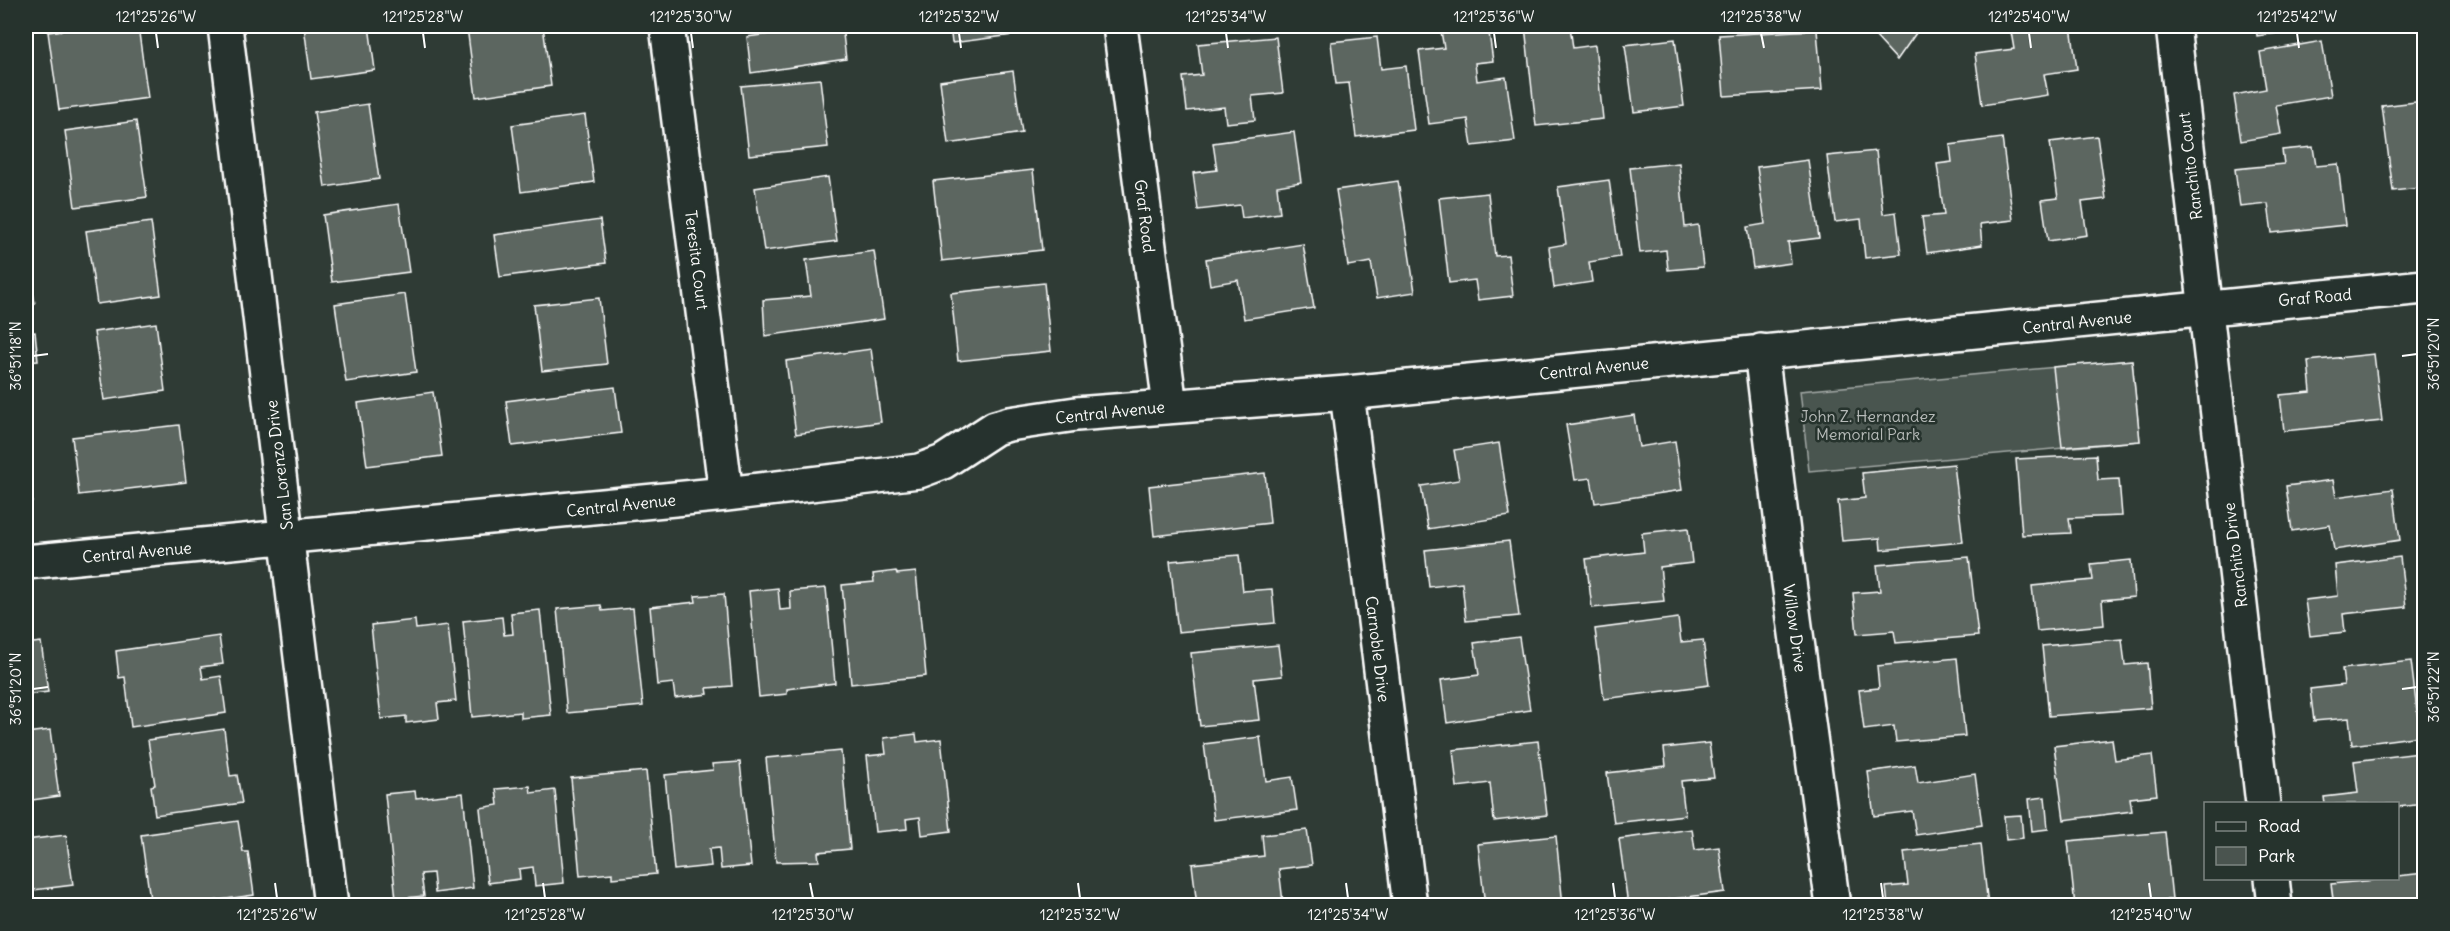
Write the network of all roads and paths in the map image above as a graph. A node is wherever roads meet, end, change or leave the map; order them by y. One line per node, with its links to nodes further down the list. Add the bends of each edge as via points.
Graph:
1 (225, 26): 11 (street, San Lorenzo Drive)
2 (666, 26): 10 (street, Teresita Court)
3 (1120, 26): 9 (street, Graf Road)
4 (2173, 26): 6 (street, Ranchito Court)
5 (2424, 287): 6 (street, Graf Road)
6 (2206, 307): 7 (street, Central Avenue, via 1988,332); 13 (street, Ranchito Drive)
7 (1761, 351): 8 (street, Central Avenue); 17 (street, Willow Drive)
8 (1347, 393): 9 (street, Central Avenue); 16 (street, Carnoble Drive)
9 (1170, 406): 10 (street, Central Avenue, via 1010,424 995,429 943,462 919,471)
10 (726, 494): 11 (street, Central Avenue)
11 (288, 538): 12 (street, Central Avenue); 15 (street, San Lorenzo Drive)
12 (26, 562)
13 (2264, 802)
14 (2272, 880): 18 (street)
15 (331, 906)
16 (1410, 906)
17 (1833, 906)
18 (2275, 906)

